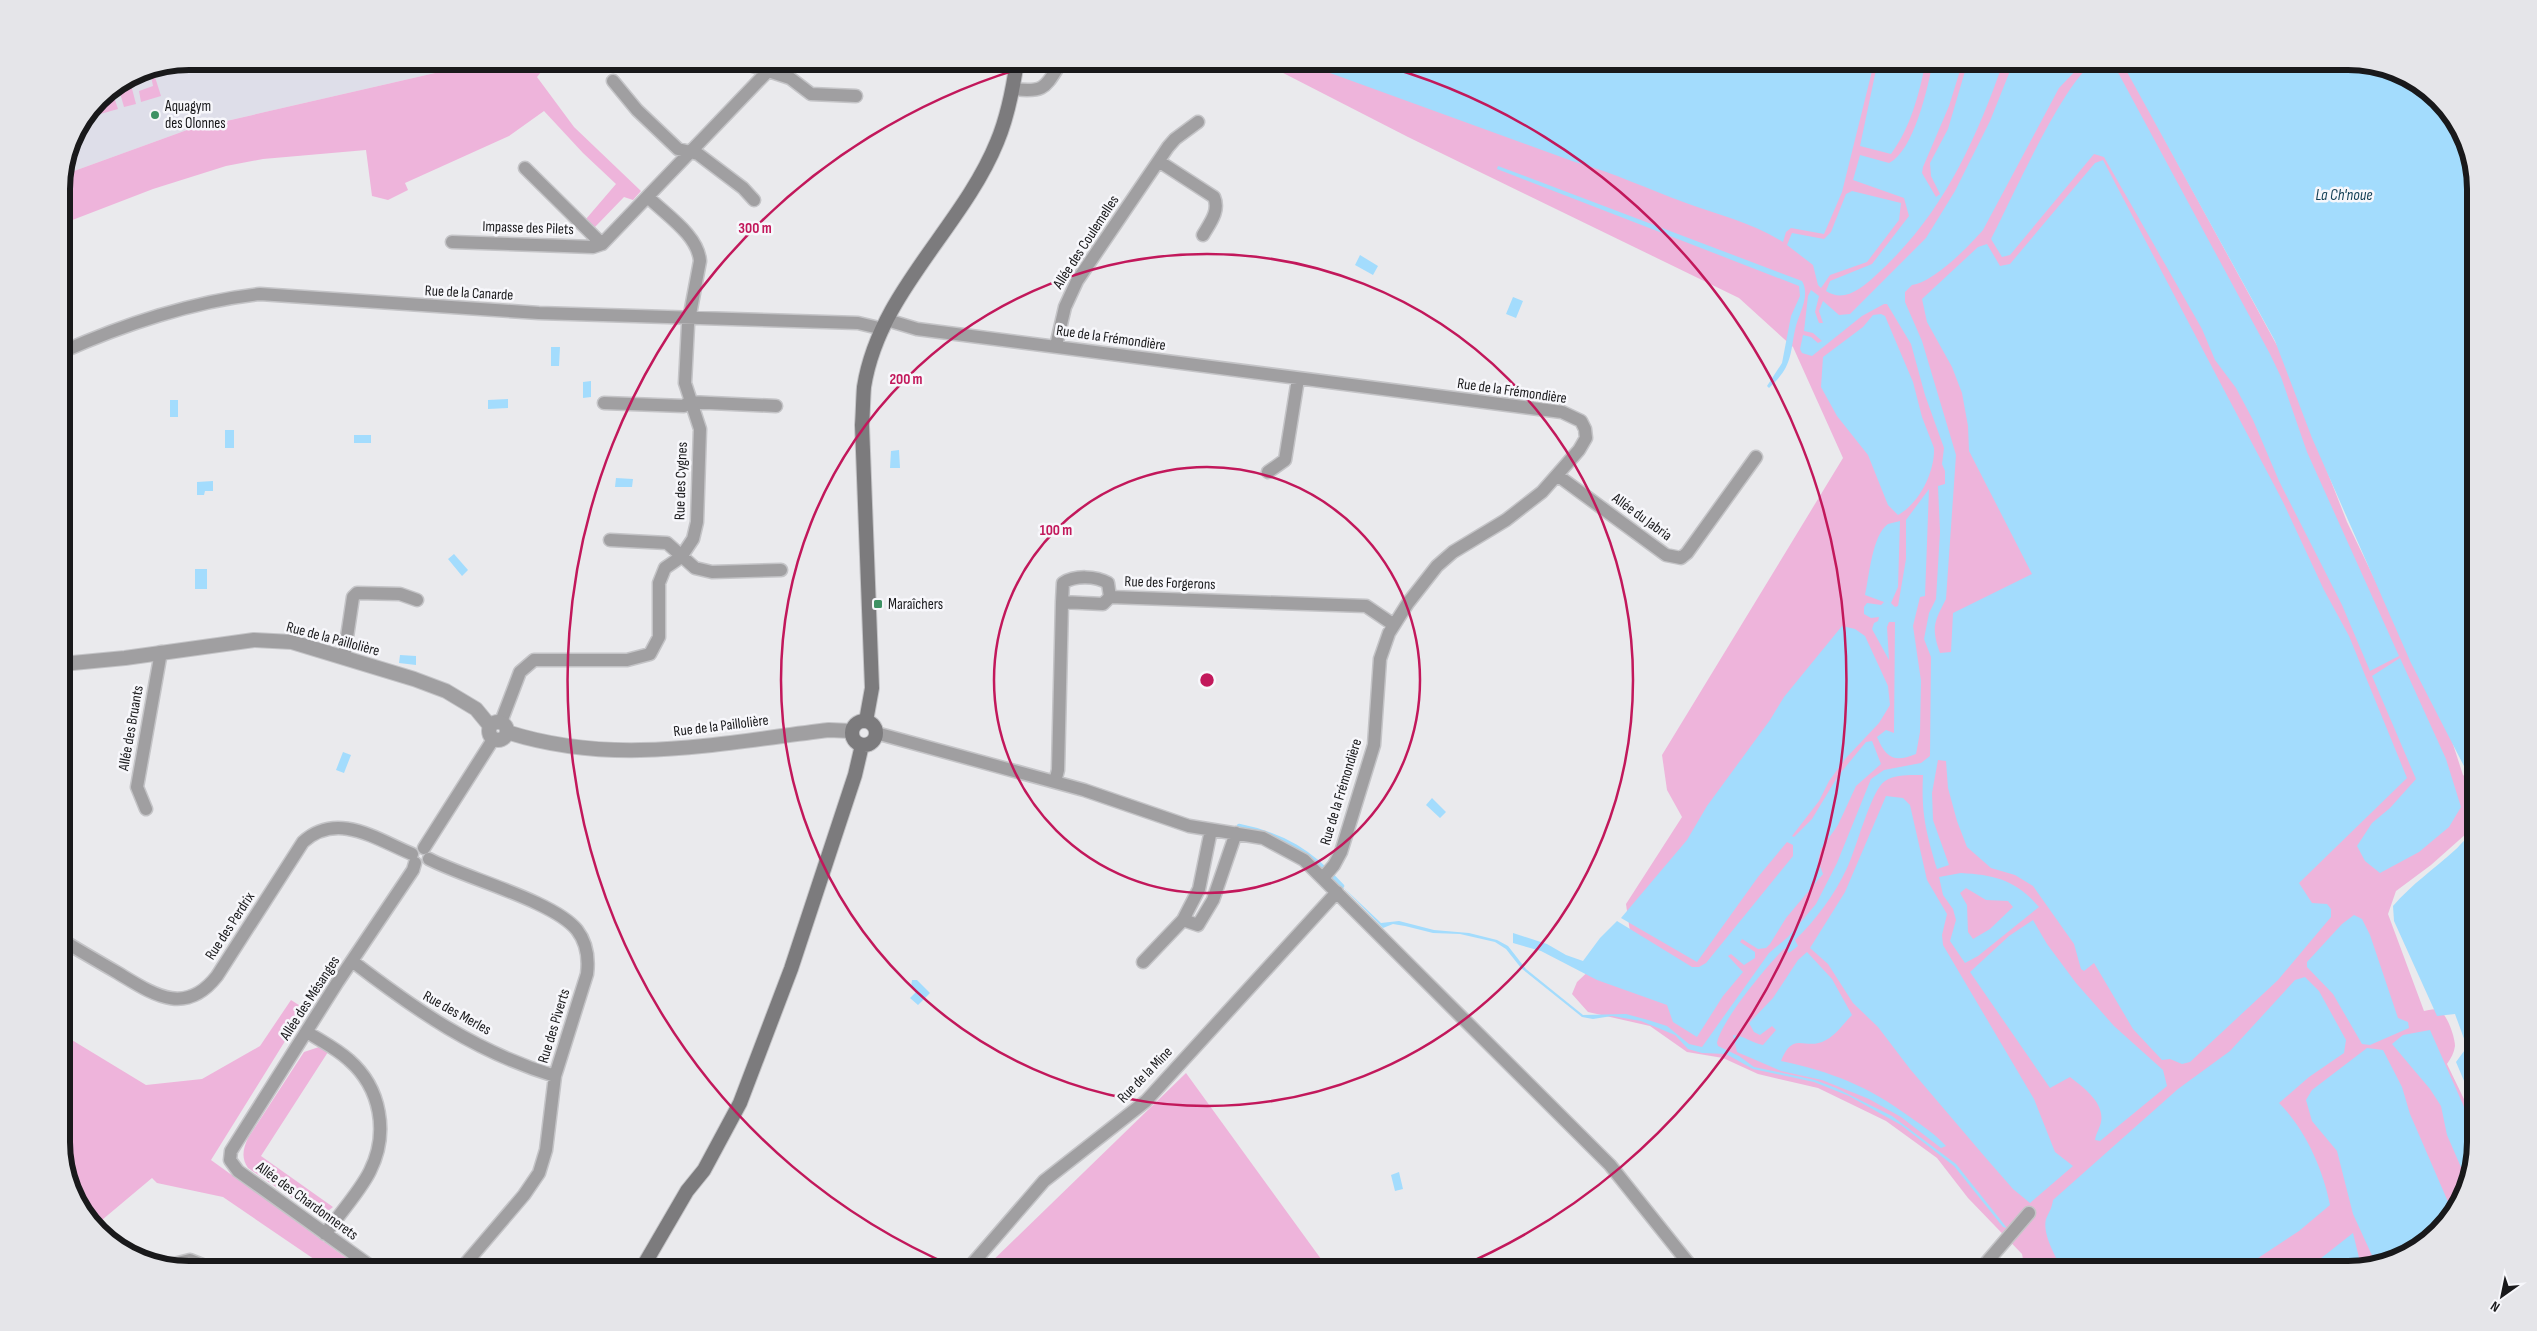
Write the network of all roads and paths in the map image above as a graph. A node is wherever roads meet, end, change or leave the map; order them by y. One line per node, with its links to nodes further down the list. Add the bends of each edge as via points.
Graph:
1 (765, 70): 4 (street)
2 (1016, 70): 6 (main road)
3 (1056, 70): 6 (street, via 1037,91)
4 (768, 71): 7 (street, via 790,78 811,94); 9 (street)
5 (613, 81): 9 (street, via 637,110 678,149)
6 (1013, 89): 18 (main road, via 997,142 979,178 899,297)
7 (856, 96)
8 (1198, 122): 10 (street, Allée des Coulemelles, via 1175,139)
9 (690, 153): 12 (street); 13 (street, via 698,154 744,188)
10 (1160, 162): 14 (street, via 1214,197 1216,212); 19 (street, Allée des Coulemelles, via 1077,281 1065,307)
11 (525, 168): 16 (street)
12 (648, 197): 16 (street); 17 (street, Rue des Cygnes, via 691,238 699,250)
13 (754, 200)
14 (1204, 235)
15 (452, 242): 16 (street, Impasse des Pilets, via 593,247)
16 (602, 244)
17 (691, 318): 18 (street, Rue de la Canarde); 20 (street, Rue de la Canarde, via 539,313 260,294 225,298 186,308); 22 (street, Rue des Cygnes, via 685,383)
18 (885, 324): 19 (street, Rue de la Frémondière); 38 (main road, via 872,357 863,400 872,688)
19 (1056, 346): 21 (street, Rue de la Frémondière)
20 (70, 348)
21 (1298, 379): 26 (street, via 1285,460); 27 (street, Rue de la Frémondière, via 1572,415 1586,429 1586,438)
22 (689, 402): 23 (street, via 684,406); 24 (street); 29 (street, Rue des Cygnes, via 700,429 697,522 693,539)
23 (604, 403)
24 (776, 406)
25 (1756, 457): 27 (street, Allée du Jabria, via 1681,558 1666,555)
26 (1268, 472)
27 (1557, 475): 34 (street, Rue de la Frémondière, via 1542,492 1513,514 1453,552 1424,582)
28 (610, 540): 29 (street, via 667,543)
29 (681, 557): 30 (street, via 695,568 712,572); 39 (street, Rue des Cygnes, via 665,568 659,582 659,637 650,654 627,660 534,660 520,672)
30 (781, 570)
31 (1110, 597): 33 (street, Rue des Forgerons, via 1103,604); 33 (street, via 1108,583 1103,580 1075,577 1063,583); 34 (street, Rue des Forgerons, via 1366,606)
32 (417, 600): 36 (street, via 400,594 357,592 353,597)
33 (1062, 602): 43 (street, via 1058,770)
34 (1394, 625): 49 (street, Rue de la Frémondière, via 1380,659 1374,745 1340,852)
35 (161, 652): 36 (street, Rue de la Paillolière, via 274,640); 37 (street, Rue de la Paillolière); 44 (street, Allée des Bruants, via 137,787)
36 (344, 657): 39 (street, Rue de la Paillolière, via 446,691 476,709)
37 (70, 663)
38 (866, 721): 40 (main road, via 858,722); 41 (main road, via 873,725)
39 (498, 730): 40 (street, Rue de la Paillolière, via 556,745 614,752 653,751 829,730); 47 (street)
40 (851, 731): 42 (main road, via 855,742)
41 (876, 733): 42 (main road, via 870,744); 43 (street)
42 (862, 745): 62 (main road, via 791,969 740,1104 704,1170 687,1191)
43 (1055, 782): 45 (street, via 1162,818)
44 (146, 809)
45 (1211, 830): 46 (street); 51 (street, via 1199,889)
46 (1236, 833): 49 (street, via 1263,838 1286,848); 51 (street, via 1213,900 1198,925)
47 (427, 853): 48 (street, via 425,864); 56 (street, Rue des Piverts, via 556,913 577,930 588,962 587,974)
48 (413, 858): 52 (street, Rue des Perdrix, via 346,827 324,828 312,833 303,842 217,976 198,995 188,998 174,999 148,991); 53 (street, Allée des Mésanges, via 413,870)
49 (1328, 873): 50 (street)
50 (1337, 892): 63 (street, Rue de la Mine, via 1146,1101 1044,1181); 64 (street, via 1610,1165)
51 (1183, 920): 54 (street)
52 (70, 945)
53 (352, 962): 55 (street, Allée des Mésanges); 56 (street, Rue des Merles, via 430,1019 495,1053)
54 (1143, 962)
55 (307, 1032): 57 (street, Allée des Mésanges); 59 (street, via 356,1067 366,1079 380,1112 379,1148 369,1173)
56 (555, 1076): 61 (street, Rue des Piverts, via 546,1150 539,1173)
57 (231, 1150): 59 (street, Allée des Chardonnerets, via 230,1160 238,1171)
58 (2029, 1213): 65 (street)
59 (325, 1234): 60 (street, Allée des Chardonnerets)
60 (363, 1261)
61 (468, 1261)
62 (646, 1261)
63 (975, 1261)
64 (1687, 1261)
65 (1988, 1261)

